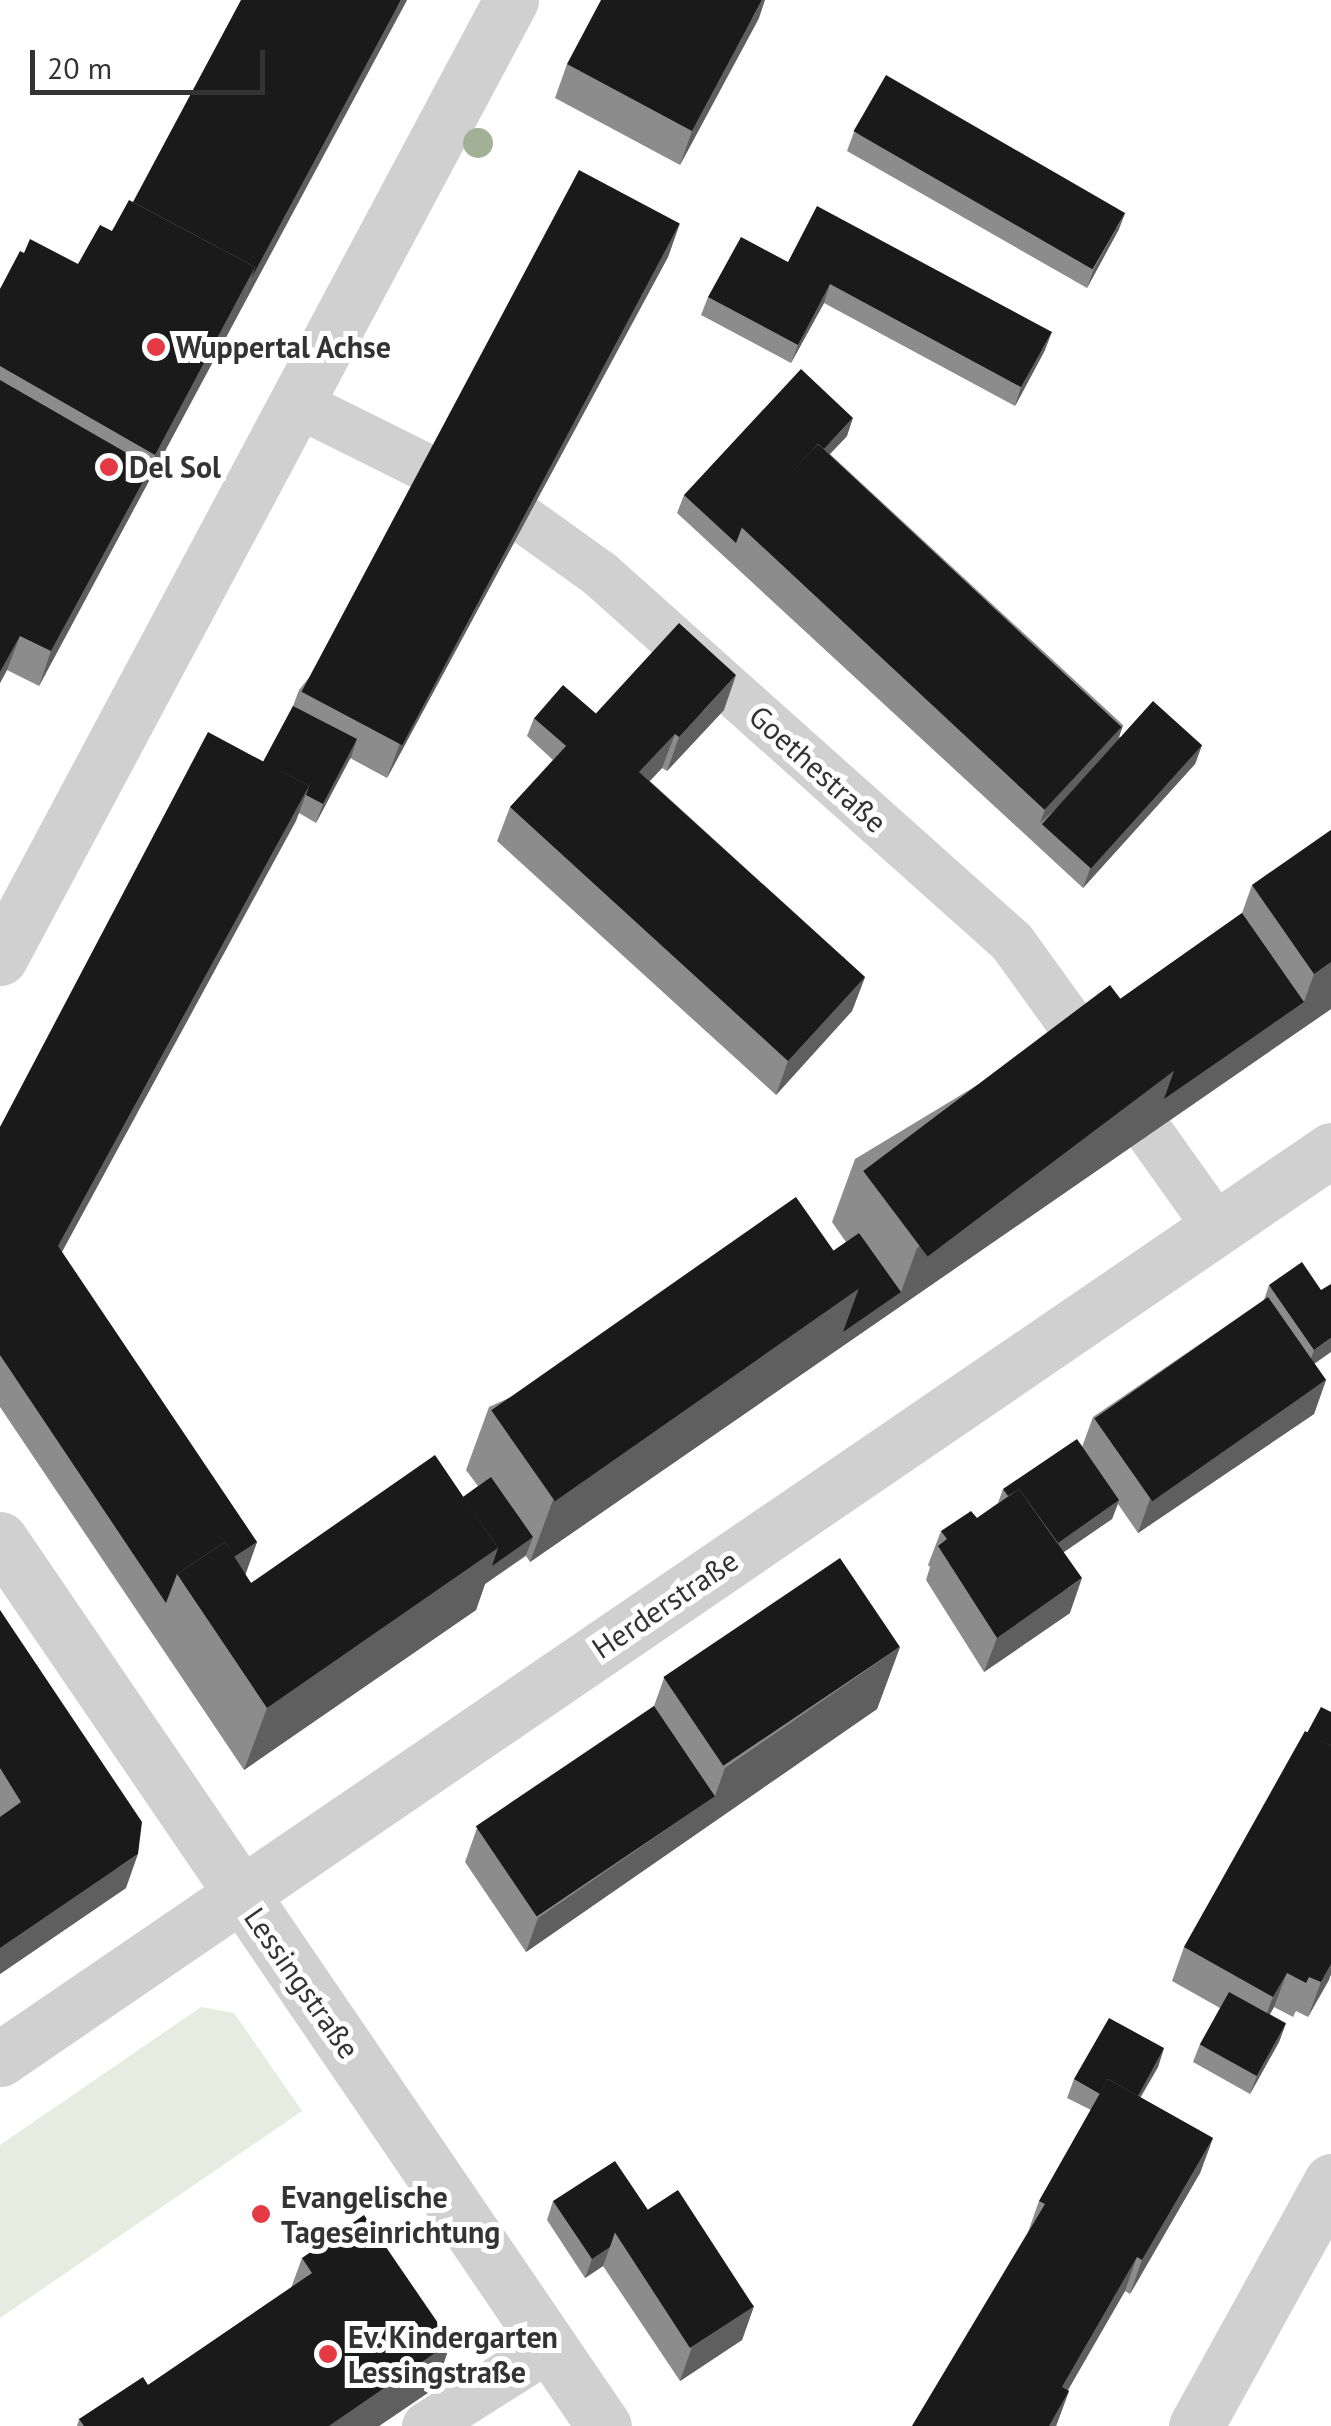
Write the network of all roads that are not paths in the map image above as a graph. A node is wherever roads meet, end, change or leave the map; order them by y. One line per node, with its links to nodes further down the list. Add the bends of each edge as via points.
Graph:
1 (511, 0): 2 (street)
2 (298, 404): 3 (lane); 5 (street)
3 (425, 467)
4 (526, 520): 6 (lane, Goethestraße, via 600,574 1012,942)
5 (0, 958)
6 (1084, 1042)
7 (1152, 1136): 9 (lane)
8 (1331, 1150): 9 (street, Herderstraße)
9 (1218, 1228): 11 (street, Herderstraße)
10 (0, 1539): 11 (street, Lessingstraße)
11 (240, 1892): 12 (street, Herderstraße); 14 (street, Lessingstraße)
12 (0, 2059)
13 (1331, 2182): 17 (street)
14 (552, 2346): 15 (lane); 16 (street, Lessingstraße)
15 (426, 2426)
16 (604, 2426)
17 (1196, 2426)

